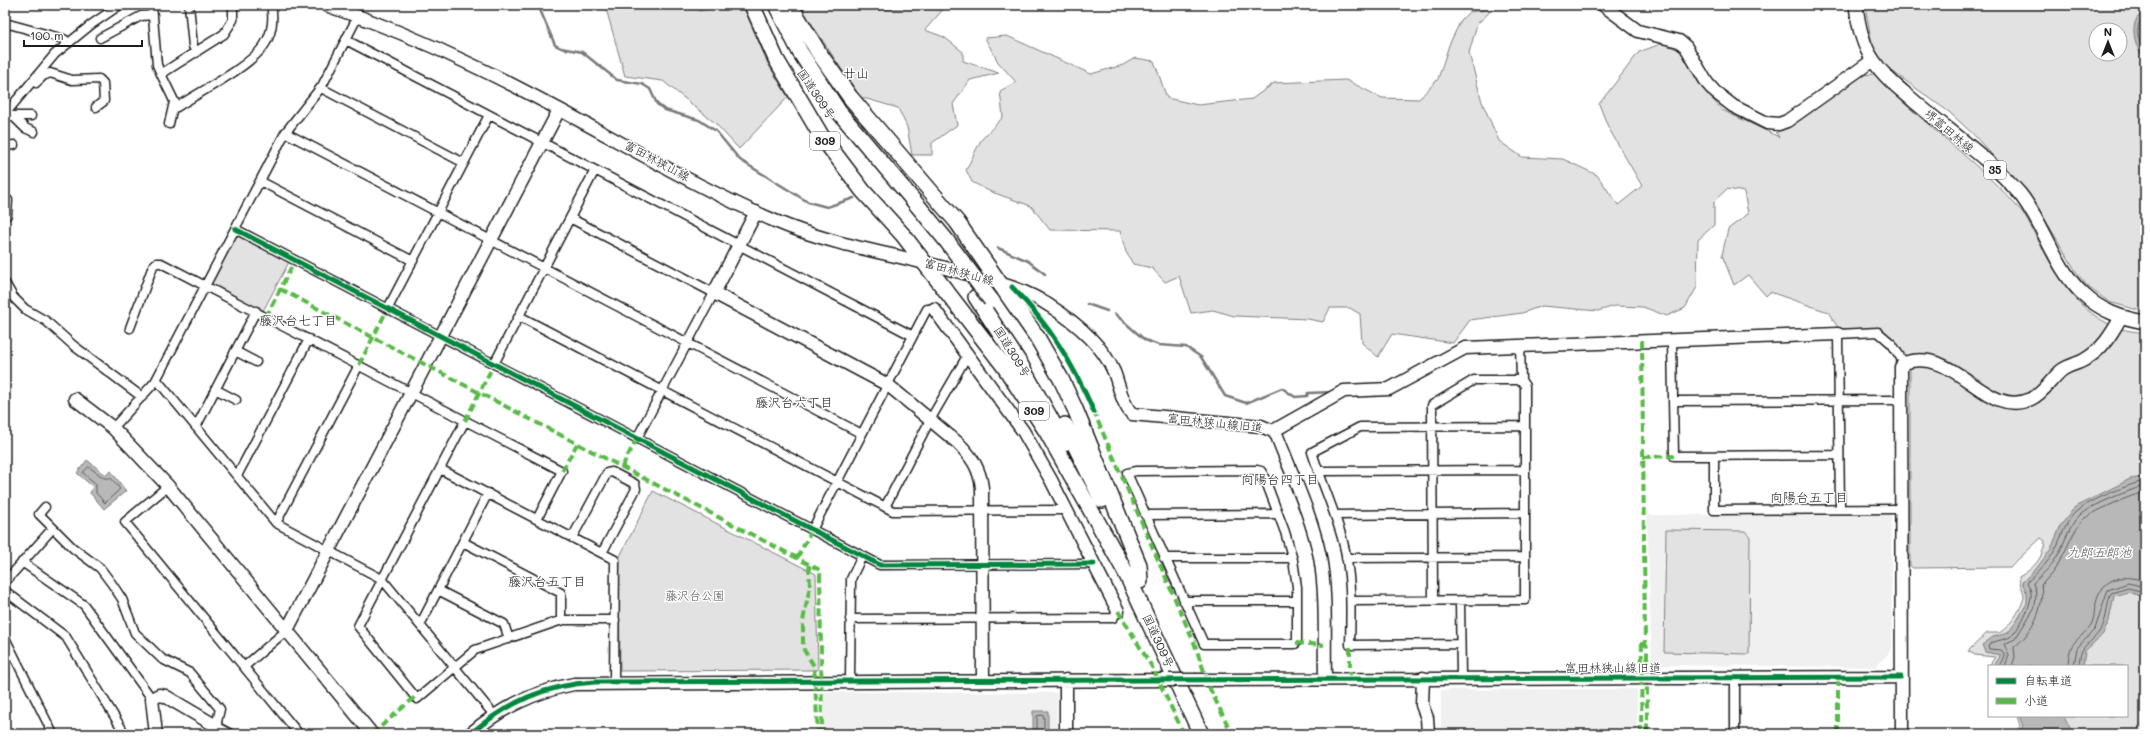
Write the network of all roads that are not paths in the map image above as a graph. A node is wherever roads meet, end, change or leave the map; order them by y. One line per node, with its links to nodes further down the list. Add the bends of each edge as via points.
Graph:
1 (120, 5): 18 (street)
2 (154, 5): 13 (street)
3 (189, 5): 19 (street)
4 (233, 5): 19 (street, via 233,20 229,29)
5 (271, 5): 24 (street, via 270,34 263,47 250,60 176,107)
6 (326, 5): 14 (street, 富田林狭山線)
7 (752, 5): 49 (highway, 309, via 776,59 822,137 863,191 903,235)
8 (765, 5): 40 (highway, 国道309号 / 309, via 785,45 824,107 867,162)
9 (776, 5): 40 (highway, 国道309号 / 309, via 823,90)
10 (790, 5): 52 (highway, 309, via 818,52 850,97 957,222)
11 (1604, 5): 20 (street, via 1638,31 1679,41 1686,47 1715,92 1739,110 1771,124 1787,121)
12 (1856, 5): 20 (main road, 堺富田林線 / 35, via 1860,31)
13 (154, 15): 16 (street, via 142,16); 21 (street)
14 (358, 16): 17 (street); 26 (street, 富田林狭山線, via 473,65)
15 (5, 23): 18 (street, via 64,38)
16 (100, 38)
17 (346, 40): 23 (street); 27 (street)
18 (69, 43): 22 (street, via 55,54)
19 (196, 53): 21 (street)
20 (1873, 60): 59 (main road, 堺富田林線 / 35, via 1895,85 2007,181 2028,206 2071,280 2094,303)
21 (161, 74): 24 (street)
22 (26, 87): 25 (street, via 28,89 50,73 72,80 99,79 103,83 104,101); 28 (street)
23 (321, 88): 32 (street); 36 (street)
24 (174, 102): 30 (street)
25 (96, 107)
26 (559, 110): 33 (street); 42 (street, 富田林狭山線)
27 (489, 115): 33 (street); 36 (street)
28 (8, 116): 29 (street); 31 (street)
29 (31, 116)
30 (169, 124)
31 (34, 132)
32 (286, 133): 38 (street); 41 (street)
33 (543, 143): 37 (street); 46 (street)
34 (14, 144): 35 (street)
35 (5, 146)
36 (464, 163): 41 (street)
37 (595, 170): 44 (street); 47 (street)
38 (260, 181): 45 (street); 48 (street)
39 (5, 198): 43 (street, via 8,200)
40 (912, 206): 134 (highway, 国道309号 / 309, via 976,297 1050,415); 136 (highway, 国道309号 / 309, bridge, via 946,240 991,300 1036,371 1063,420)
41 (438, 212): 46 (street); 48 (street)
42 (756, 212): 47 (street); 49 (street, 富田林狭山線, via 816,237)
43 (7, 215)
44 (570, 218): 50 (street); 54 (street)
45 (236, 229): 53 (street); 55 (street)
46 (491, 240): 50 (street); 63 (street)
47 (739, 245): 54 (street); 64 (street)
48 (413, 261): 55 (street)
49 (923, 262): 52 (street, 富田林狭山線); 134 (highway, 309, via 1004,366 1034,412)
50 (544, 268): 58 (street); 67 (street)
51 (5, 283): 81 (street, via 13,297 25,309 46,321 74,346)
52 (1000, 283): 93 (street, 富田林狭山線旧道, via 1047,304 1093,341 1109,363 1127,408 1132,414 1261,426); 136 (highway, 309, via 1037,337 1061,379 1139,565)
53 (206, 286): 57 (street); 61 (street, via 161,263 156,263); 75 (street)
54 (714, 293): 67 (street); 77 (street)
55 (388, 308): 63 (street)
56 (934, 309): 64 (street, via 927,309); 70 (street)
57 (256, 311): 65 (street); 69 (street)
58 (519, 316): 73 (street); 79 (street)
59 (2121, 317): 60 (main road, 堺富田林線 / 35); 72 (street, via 2112,334 2097,352 2063,369 2036,396 2022,402 2013,403 1993,397 1954,370 1937,362 1918,360)
60 (2145, 322)
61 (130, 328)
62 (1838, 334): 66 (street); 72 (street, via 1878,332 1892,344); 84 (street)
63 (441, 336): 73 (street); 80 (street)
64 (913, 336): 77 (street)
65 (309, 339): 74 (street); 102 (street)
66 (1672, 339): 68 (street); 86 (street)
67 (687, 342): 79 (street); 94 (street)
68 (1520, 345): 76 (street); 93 (street, via 1465,348 1389,389 1344,391)
69 (235, 351): 71 (street); 78 (street)
70 (967, 356): 87 (street); 110 (street, via 1020,425)
71 (256, 362)
72 (1904, 363): 85 (street, via 1900,372)
73 (494, 364): 95 (street)
74 (358, 365): 80 (street); 118 (street)
75 (157, 380): 81 (street); 91 (street)
76 (1521, 380): 89 (street, via 1474,380 1432,405); 90 (street, via 1525,386)
77 (888, 385): 87 (street); 94 (street)
78 (216, 389): 83 (street); 91 (street)
79 (662, 390): 95 (street); 103 (street)
80 (412, 393): 88 (street); 123 (street)
81 (142, 397): 92 (street)
82 (75, 399): 92 (street)
83 (236, 400)
84 (1839, 400): 85 (street); 86 (street); 96 (street)
85 (1900, 400): 109 (street)
86 (1674, 401): 97 (street, via 1674,456)
87 (930, 420): 106 (street); 111 (street, via 963,448 977,466 981,478)
88 (464, 421): 98 (street); 117 (street, via 562,471)
89 (1432, 426): 90 (street); 99 (street); 101 (street, via 1360,427 1312,452)
90 (1524, 426): 100 (street)
91 (196, 427): 102 (street)
92 (113, 428): 104 (street)
93 (1273, 431): 161 (street, 富田林狭山線旧道, via 1320,556 1324,587)
94 (862, 434): 103 (street)
95 (637, 438): 120 (street)
96 (1839, 455): 97 (street); 108 (street)
97 (1714, 456): 108 (street, via 1714,510)
98 (440, 468): 105 (street); 135 (street)
99 (1432, 470): 100 (street); 101 (street); 115 (street)
100 (1525, 470): 112 (street)
101 (1318, 471): 116 (street)
102 (237, 476): 118 (street)
103 (837, 482): 106 (street); 120 (street)
104 (168, 486): 151 (street); 155 (street, via 125,522)
105 (488, 494): 117 (street); 122 (street)
106 (885, 507): 111 (street, via 893,511)
107 (45, 508): 119 (street, via 39,514)
108 (1840, 509): 109 (street)
109 (1901, 509): 158 (street)
110 (1066, 510): 111 (street); 132 (street)
111 (982, 511): 133 (street)
112 (1525, 513): 115 (street); 127 (street)
113 (1145, 514): 114 (street); 114 (street, via 1128,479 1129,472 1261,471); 128 (street)
114 (1278, 514): 129 (street)
115 (1432, 514): 116 (street); 126 (street)
116 (1334, 515): 130 (street)
117 (537, 519): 121 (street)
118 (276, 523): 123 (street)
119 (53, 528): 131 (street); 168 (street, via 73,548 94,563 112,584 122,599 135,633 162,659 190,673 218,706 220,717)
120 (812, 530): 125 (street)
121 (572, 538): 124 (street); 124 (street, via 607,473 612,472 635,484 636,488)
122 (463, 542): 138 (street); 149 (street, via 561,593)
123 (329, 551): 135 (street); 151 (street)
124 (602, 553): 148 (street, via 615,560)
125 (862, 556): 133 (street, via 880,565); 146 (street, via 851,579)
126 (1433, 557): 127 (street); 130 (street); 143 (street)
127 (1525, 557): 144 (street, via 1526,600)
128 (1164, 558): 129 (street); 140 (street)
129 (1292, 558): 141 (street)
130 (1346, 558): 142 (street)
131 (22, 562): 137 (street); 166 (street, via 84,605)
132 (1094, 564): 133 (street); 145 (street)
133 (982, 565): 147 (street)
134 (1126, 573): 177 (highway, 国道309号 / 309)
135 (382, 579): 150 (street); 156 (street, via 358,626 417,699)
136 (1140, 581): 178 (highway, 国道309号 / 309)
137 (5, 582)
138 (438, 590): 150 (street); 153 (street, via 504,624)
139 (6, 592): 171 (street, via 66,637)
140 (1184, 601): 141 (street); 141 (street, via 1202,642 1207,645 1295,644 1298,639)
141 (1297, 601)
142 (1351, 601): 143 (street); 154 (street, via 1350,645)
143 (1433, 601): 144 (street)
144 (1460, 601): 154 (street)
145 (1118, 611): 147 (street, via 1113,618)
146 (850, 619): 147 (street); 163 (street)
147 (982, 619): 164 (street)
148 (615, 620): 149 (street); 165 (street)
149 (561, 621): 153 (street)
150 (420, 625): 156 (street)
151 (287, 630): 155 (street); 174 (street)
152 (5, 638): 170 (street)
153 (509, 639): 156 (street, via 475,650)
154 (1460, 644): 160 (street)
155 (245, 666): 169 (street)
156 (455, 667): 167 (street)
157 (1735, 677): 158 (street, 富田林狭山線旧道); 160 (street, 富田林狭山線旧道); 180 (street)
158 (1901, 677): 181 (street)
159 (1423, 678): 160 (street, 富田林狭山線旧道); 161 (street, 富田林狭山線旧道); 179 (street, via 1422,705 1427,718)
160 (1461, 678)
161 (1325, 679): 162 (street, bridge)
162 (1066, 680): 164 (street); 176 (street)
163 (850, 681): 164 (street); 165 (street)
164 (983, 681)
165 (614, 682): 167 (street, via 552,688 518,701)
166 (152, 699): 168 (street, via 159,695 165,696); 172 (street)
167 (494, 715): 175 (street)
168 (216, 726): 173 (street)
169 (297, 733)
170 (53, 734)
171 (125, 734)
172 (156, 734)
173 (231, 734)
174 (372, 734)
175 (470, 734)
176 (1066, 734)
177 (1201, 734)
178 (1212, 734)
179 (1428, 734)
180 (1735, 734)
181 (1902, 734)

